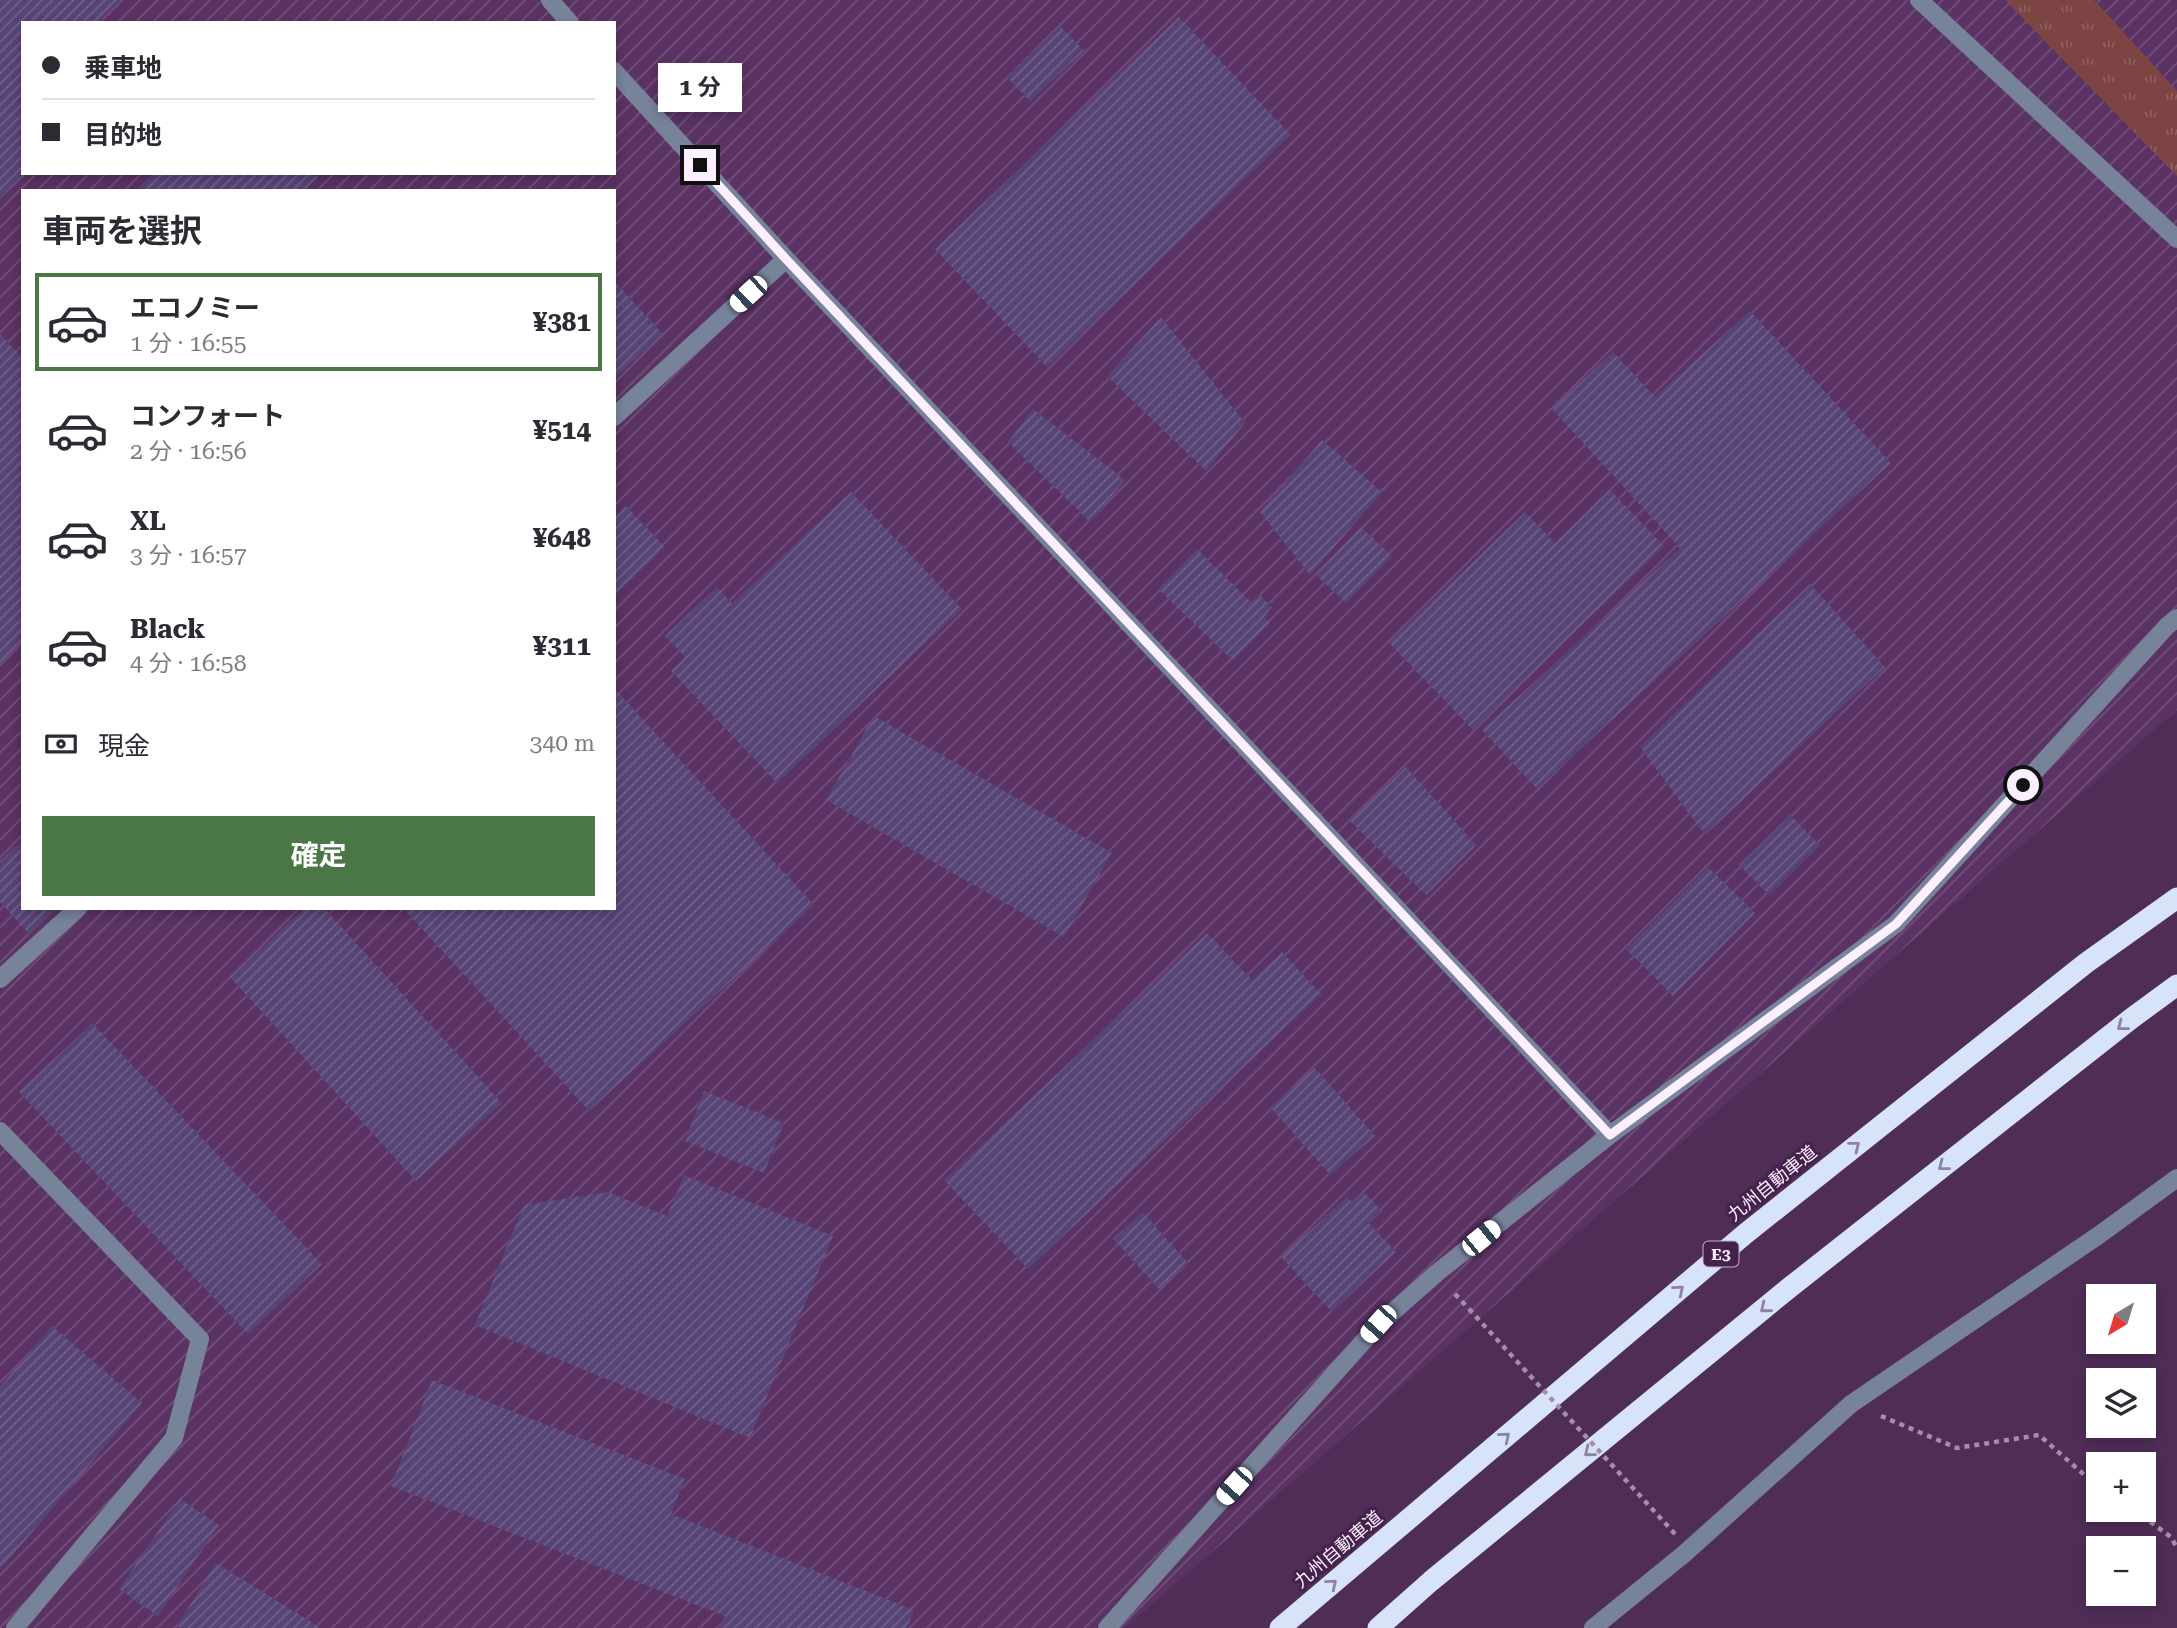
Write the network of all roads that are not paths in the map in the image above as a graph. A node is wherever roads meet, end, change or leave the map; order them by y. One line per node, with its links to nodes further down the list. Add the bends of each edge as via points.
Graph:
1 (550, 0): 3 (street)
2 (1919, 0): 5 (street)
3 (568, 21)
4 (616, 73): 6 (street)
5 (2177, 239)
6 (786, 259): 7 (street); 14 (street)
7 (616, 415)
8 (2177, 618): 14 (street, via 1896,924)
9 (2177, 898): 18 (highway, 九州自動車道 / E3, one-way to 9, via 1745,1234 2085,963)
10 (76, 910): 11 (street)
11 (0, 979)
12 (2177, 985): 19 (highway, one-way to 19, via 1789,1288)
13 (0, 1131): 16 (street, via 200,1339 174,1437)
14 (1610, 1135): 17 (street, via 1378,1324)
15 (2177, 1178): 20 (street, via 1851,1404 1684,1554)
16 (15, 1628)
17 (1107, 1628)
18 (1280, 1628)
19 (1378, 1628)
20 (1593, 1628)

